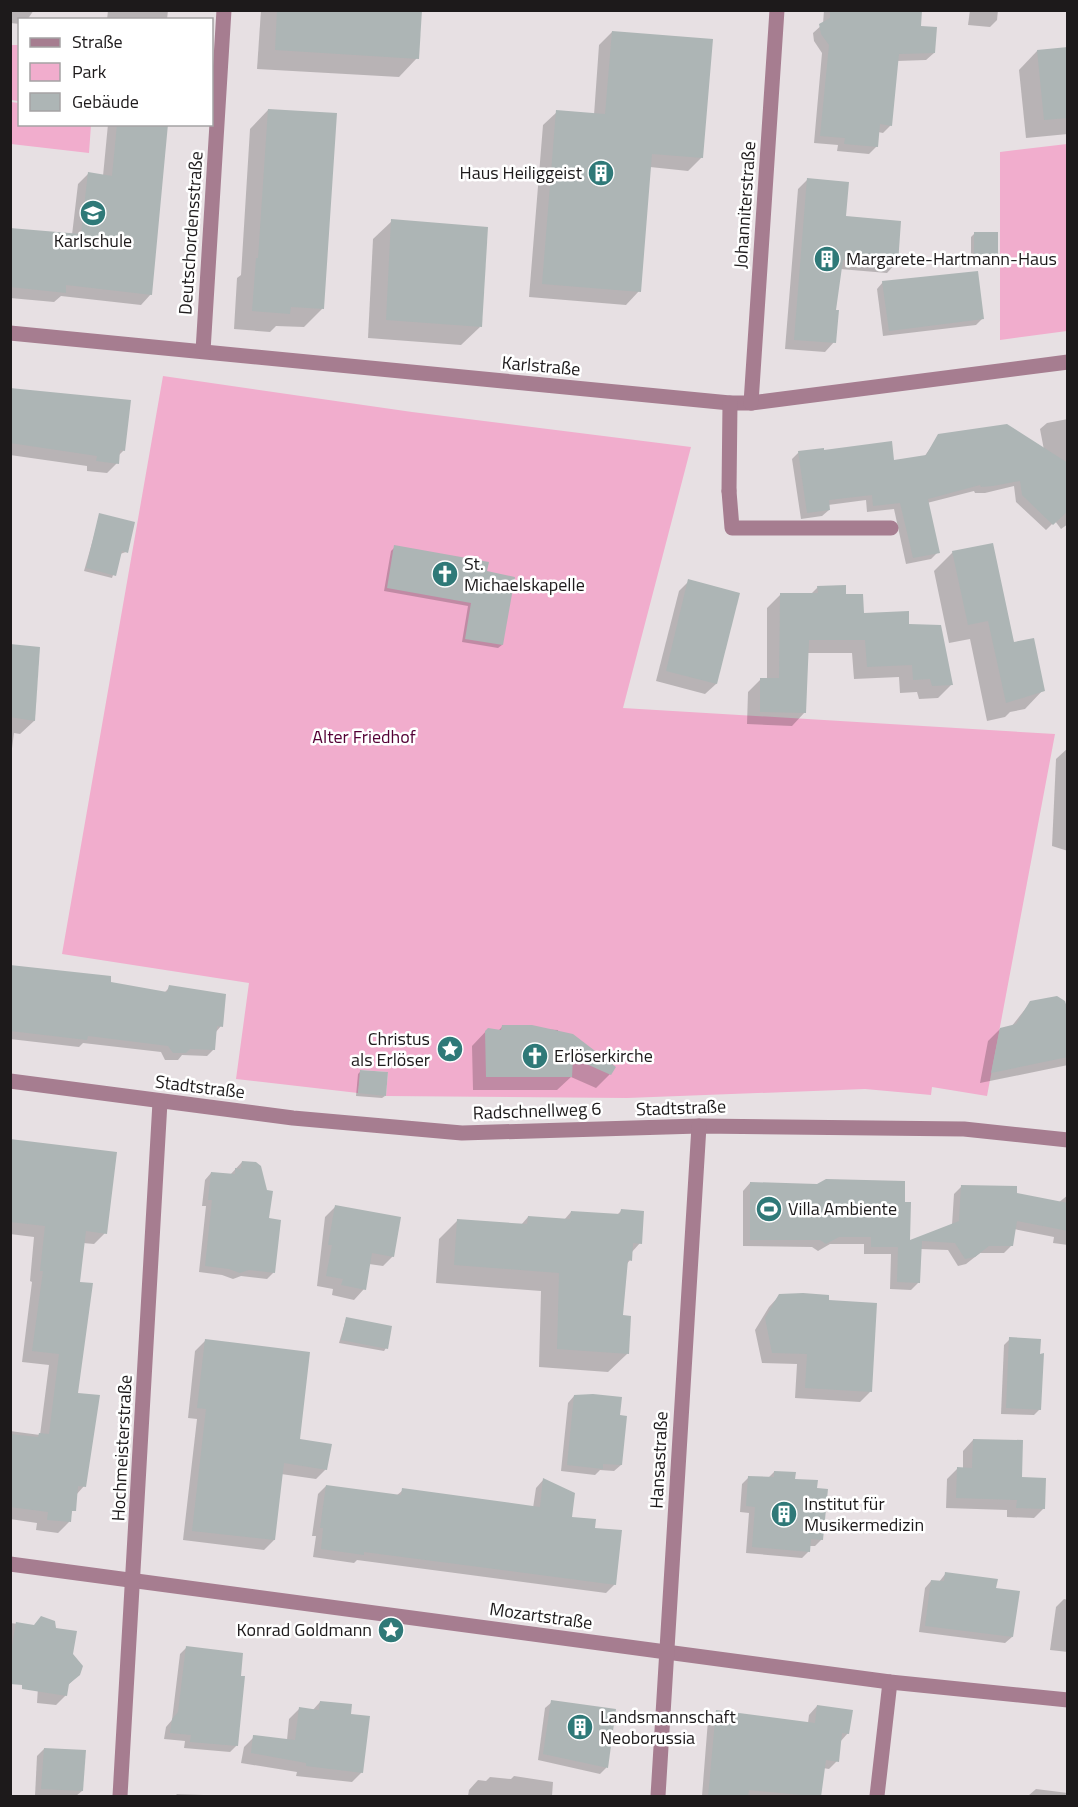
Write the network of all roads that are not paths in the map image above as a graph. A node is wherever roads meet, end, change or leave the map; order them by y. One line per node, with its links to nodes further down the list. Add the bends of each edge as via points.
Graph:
1 (224, 10): 4 (street, Deutschordensstraße)
2 (777, 10): 7 (street, Johanniterstraße)
3 (10, 333): 4 (street, Karlstraße)
4 (203, 351): 6 (street, Karlstraße)
5 (1068, 362): 7 (street, Karlstraße)
6 (730, 403): 7 (street, Karlstraße); 8 (street, via 732,528)
7 (751, 403)
8 (891, 528)
9 (10, 1081): 10 (street, Stadtstraße)
10 (154, 1101): 11 (street, Stadtstraße, via 462,1133); 14 (street, Hochmeisterstraße)
11 (699, 1126): 12 (street, Stadtstraße, via 964,1129); 15 (street, Hansastraße)
12 (1068, 1139)
13 (10, 1564): 14 (street, Mozartstraße)
14 (134, 1580): 15 (street, Mozartstraße); 18 (street, Hochmeisterstraße)
15 (667, 1653): 16 (street, Mozartstraße); 19 (street, Hansastraße)
16 (890, 1682): 17 (street, Mozartstraße); 20 (street)
17 (1068, 1700)
18 (120, 1797)
19 (658, 1797)
20 (877, 1797)

